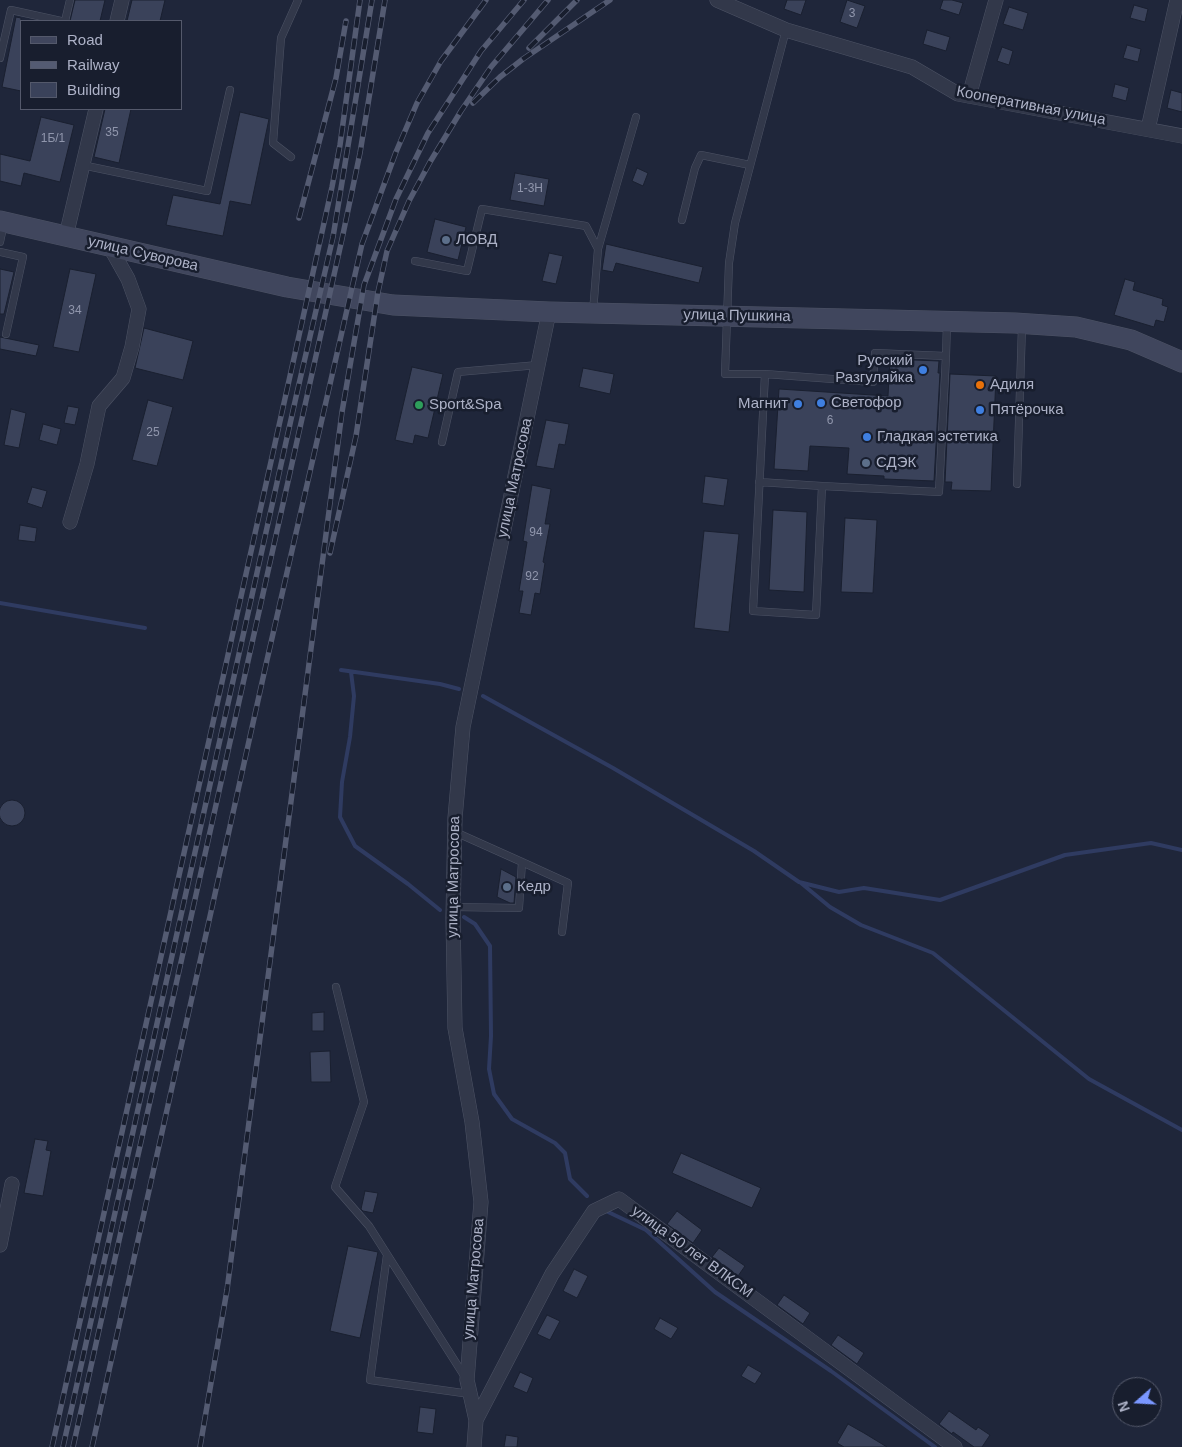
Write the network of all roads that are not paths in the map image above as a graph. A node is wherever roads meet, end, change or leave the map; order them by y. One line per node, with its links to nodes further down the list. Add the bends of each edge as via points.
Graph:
1 (70, 0): 8 (lane)
2 (122, 0): 9 (street)
3 (298, 0): 18 (lane, via 281,38 273,142)
4 (717, 0): 10 (street, Кооперативная улица)
5 (996, 0): 13 (street)
6 (1177, 0): 16 (street)
7 (58, 20): 11 (lane, via 11,10)
8 (63, 20)
9 (117, 20)
10 (786, 30): 13 (street, Кооперативная улица, via 912,67 958,94); 20 (lane)
11 (0, 58)
12 (230, 90): 19 (lane, via 207,191)
13 (969, 96): 16 (street, Кооперативная улица)
14 (96, 110): 19 (street)
15 (636, 117): 26 (lane)
16 (1148, 128): 17 (street, Кооперативная улица)
17 (1182, 136)
18 (291, 157)
19 (82, 165): 23 (street)
20 (750, 165): 21 (lane, via 701,155); 32 (lane, via 735,223 729,263)
21 (682, 220)
22 (2, 222): 23 (main road, улица Суворова); 24 (lane)
23 (66, 236): 25 (main road, улица Суворова)
24 (0, 242)
25 (110, 246): 29 (main road, улица Суворова); 44 (street, via 128,279 139,309 123,378 99,406)
26 (598, 249): 28 (lane, via 586,226 482,209 467,271); 31 (lane)
27 (0, 252): 35 (lane, via 23,257)
28 (415, 261)
29 (287, 287): 30 (main road, улица Пушкина, via 393,305)
30 (549, 312): 31 (main road, улица Пушкина); 38 (street, улица Матросова)
31 (593, 313): 32 (main road, улица Пушкина)
32 (728, 316): 33 (main road, улица Пушкина); 39 (lane, via 725,374)
33 (947, 321): 34 (main road, улица Пушкина); 36 (lane)
34 (1022, 323): 37 (main road, улица Пушкина, via 1105,333 1131,340); 42 (lane)
35 (6, 334)
36 (946, 356): 39 (lane, via 875,353 874,382); 43 (lane, via 939,492)
37 (1182, 362)
38 (538, 365): 40 (lane, via 458,372); 45 (street, улица Матросова, via 463,726)
39 (765, 374): 41 (lane)
40 (442, 442)
41 (759, 482): 43 (lane); 43 (lane, via 753,611 816,614)
42 (1018, 484)
43 (822, 486)
44 (70, 522)
45 (454, 831): 46 (lane); 47 (street, улица Матросова)
46 (522, 862): 47 (lane, via 519,908); 48 (lane, via 568,883)
47 (453, 907): 53 (street, улица Матросова, via 455,1028 472,1122 481,1202)
48 (562, 932)
49 (336, 987): 52 (lane, via 364,1102 335,1187 369,1226)
50 (12, 1184): 51 (street)
51 (0, 1245)
52 (387, 1254): 53 (lane); 54 (lane, via 370,1380)
53 (467, 1380): 54 (street, улица Матросова)
54 (470, 1394): 55 (street, улица Матросова)
55 (476, 1420): 56 (street, улица Матросова); 57 (street, улица 50 лет ВЛКСМ, via 552,1274 594,1211 619,1199)
56 (474, 1447)
57 (955, 1447)

